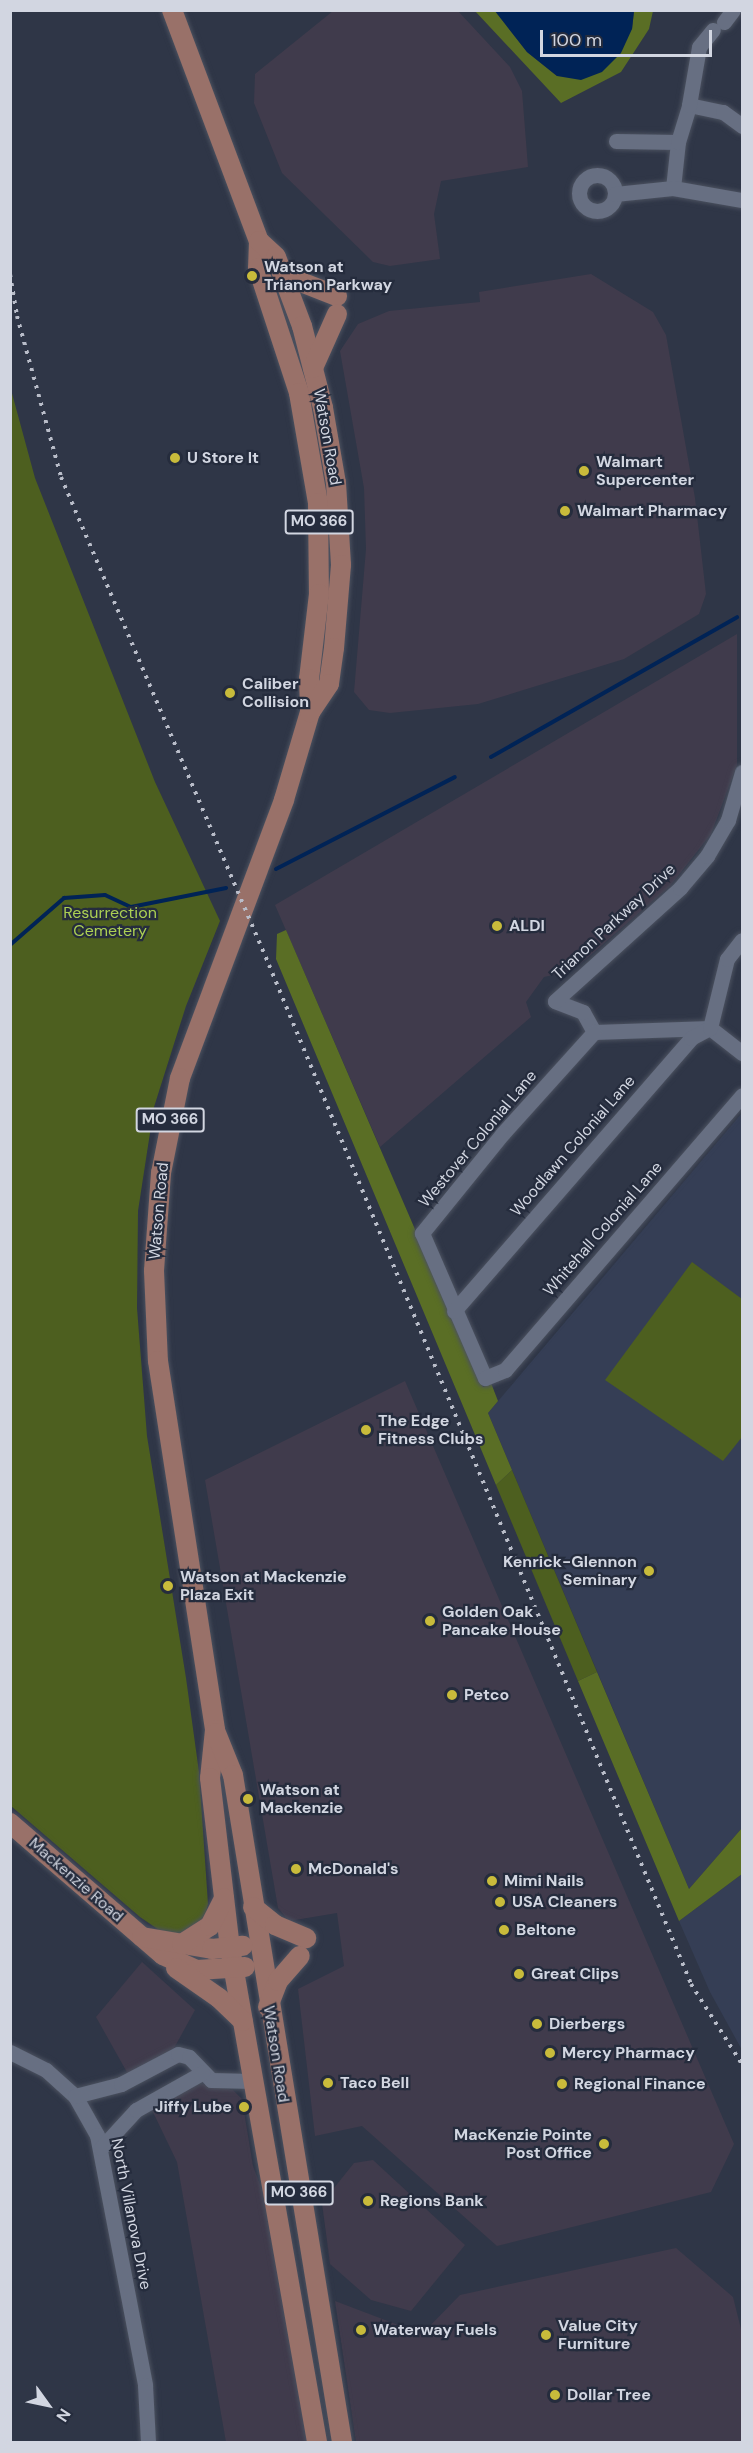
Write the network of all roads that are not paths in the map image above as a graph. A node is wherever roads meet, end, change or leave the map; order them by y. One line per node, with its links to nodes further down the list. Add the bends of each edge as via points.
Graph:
1 (172, 10): 10 (main road, Watson Road / MO 366)
2 (723, 21): 3 (street, via 699,47)
3 (689, 105): 4 (street, via 723,112); 6 (street)
4 (742, 126)
5 (616, 141): 6 (street)
6 (678, 142): 7 (street)
7 (673, 188): 8 (street); 9 (street)
8 (615, 194)
9 (742, 201)
10 (259, 241): 11 (main road, Watson Road / MO 366, via 276,257); 13 (main road, Watson Road / MO 366, via 258,268 299,393 317,493 320,561 309,679)
11 (283, 275): 12 (main road, Watson Road / MO 366); 12 (main road, via 337,305)
12 (313, 368): 13 (main road, Watson Road / MO 366, via 336,483 340,565 329,684)
13 (310, 712): 21 (main road, Watson Road / MO 366, via 284,800 189,1050 167,1134 157,1207 154,1271 158,1361)
14 (742, 772): 17 (street, Trianon Parkway Drive, via 728,820 707,856 680,888 555,1001 583,1011)
15 (742, 940): 16 (street, via 727,959)
16 (710, 1028): 17 (street); 18 (street); 20 (street, Woodlawn Colonial Lane, via 691,1038)
17 (594, 1032): 20 (street, Westover Colonial Lane, via 503,1133 422,1233)
18 (742, 1053)
19 (742, 1095): 20 (street, Whitehall Colonial Lane, via 505,1370 485,1378)
20 (454, 1311)
21 (215, 1730): 23 (main road, Watson Road / MO 366, via 210,1778); 24 (main road, Watson Road / MO 366, via 233,1775)
22 (10, 1823): 25 (main road, Mackenzie Road)
23 (224, 1898): 27 (main road, via 210,1926); 28 (main road, Watson Road / MO 366)
24 (254, 1907): 26 (main road, Watson Road / MO 366); 32 (main road, via 303,1947 278,1981)
25 (142, 1937): 27 (main road); 29 (main road, Mackenzie Road)
26 (258, 1943): 28 (main road); 30 (main road, Watson Road / MO 366)
27 (182, 1944): 28 (main road)
28 (230, 1948): 31 (main road, Watson Road / MO 366)
29 (163, 1956): 31 (main road, Mackenzie Road, via 196,1970); 33 (main road)
30 (261, 1964): 31 (main road, Mackenzie Road); 32 (main road, Watson Road / MO 366)
31 (235, 1969): 33 (main road, Watson Road / MO 366)
32 (268, 2007): 42 (main road, Watson Road / MO 366)
33 (243, 2021): 37 (main road, Watson Road / MO 366)
34 (10, 2047): 35 (street, North Villanova Drive)
35 (11, 2052): 38 (street, North Villanova Drive, via 46,2070)
36 (202, 2073): 37 (street, via 225,2082); 38 (street, via 189,2057 178,2054 121,2084); 39 (street, via 136,2110)
37 (253, 2081): 41 (main road, Watson Road / MO 366)
38 (75, 2096): 39 (street, North Villanova Drive)
39 (101, 2148): 40 (street, North Villanova Drive, via 146,2385)
40 (148, 2442)
41 (317, 2442)
42 (342, 2442)

